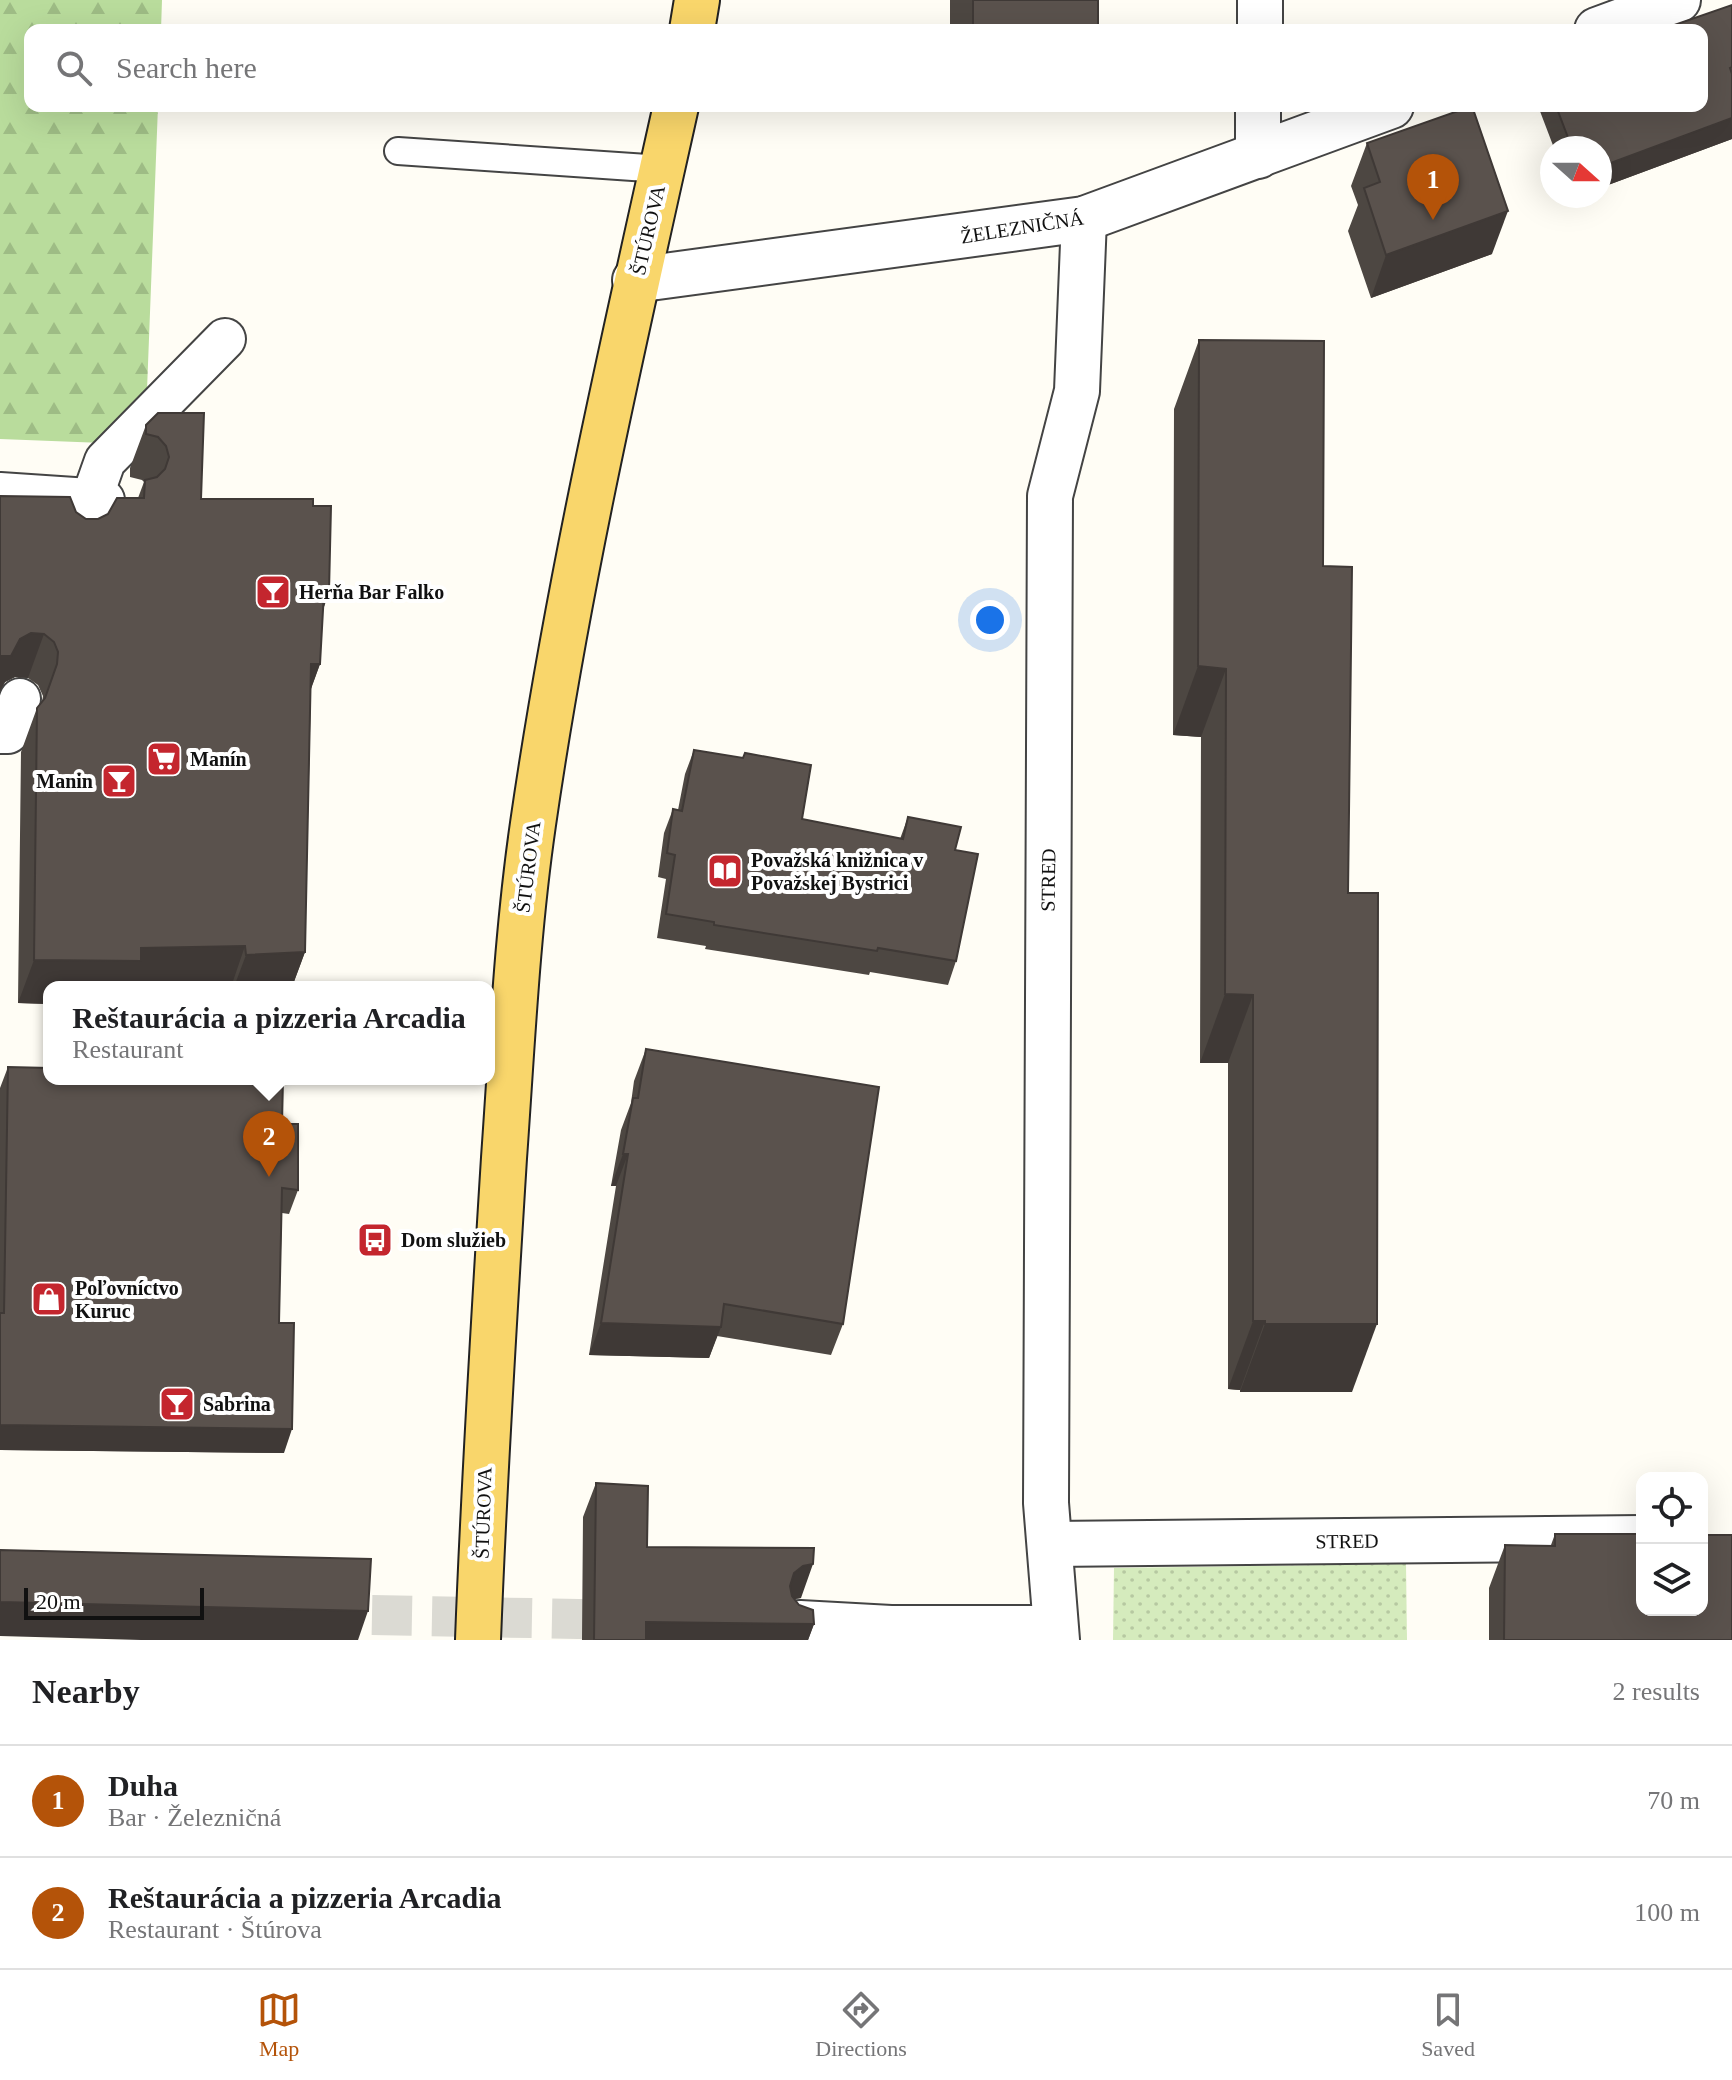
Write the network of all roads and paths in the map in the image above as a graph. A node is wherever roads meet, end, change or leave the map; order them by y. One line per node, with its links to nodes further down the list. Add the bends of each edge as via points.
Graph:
1 (697, 0): 4 (main road)
2 (1260, 0): 5 (street)
3 (1678, 0): 6 (street)
4 (693, 24)
5 (1260, 24)
6 (1613, 24)
7 (675, 112): 12 (main road, ŠTÚROVA)
8 (1258, 112): 11 (street)
9 (1375, 112): 11 (street, ŽELEZNIČNÁ)
10 (398, 151): 12 (lane)
11 (1258, 156): 13 (street, ŽELEZNIČNÁ)
12 (662, 169): 14 (main road, ŠTÚROVA)
13 (1084, 219): 14 (street, ŽELEZNIČNÁ); 22 (street, STRED, via 1077,391 1050,496 1045,1288 1046,1503)
14 (635, 280): 25 (main road, ŠTÚROVA, via 560,648 530,842 490,1367)
15 (225, 339): 17 (street, via 105,461)
16 (0, 493): 17 (street)
17 (110, 500): 18 (street)
18 (77, 540)
19 (20, 699): 20 (street, via 8,733)
20 (0, 733)
21 (1636, 1538): 22 (street, STRED)
22 (1051, 1544): 24 (street, STRED)
23 (800, 1621): 24 (street)
24 (1057, 1633)
25 (478, 1640)

